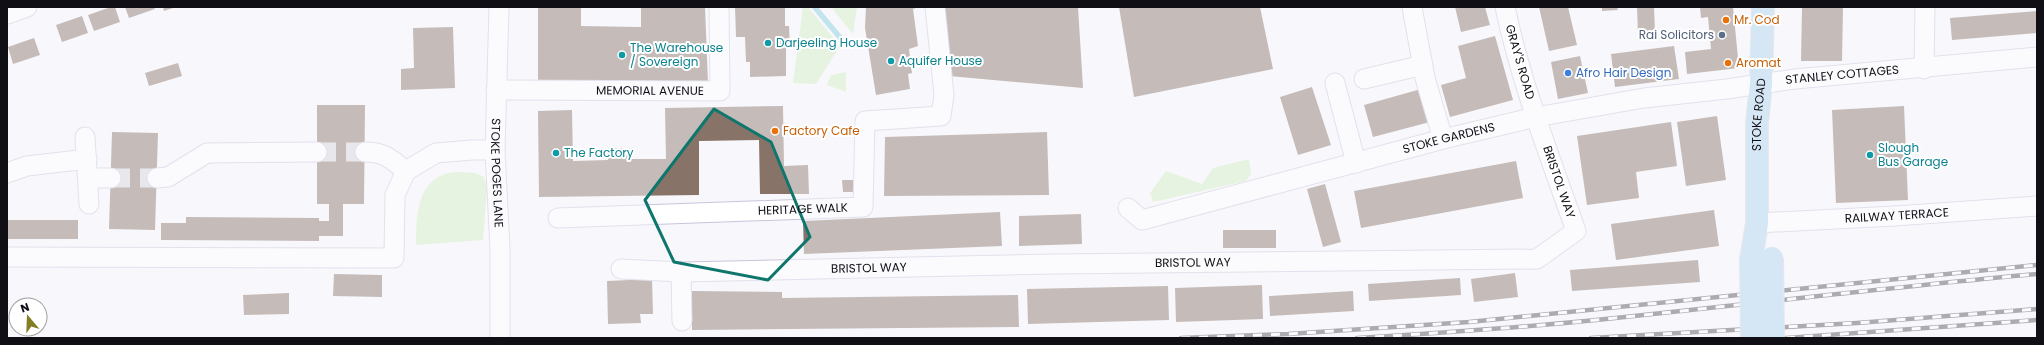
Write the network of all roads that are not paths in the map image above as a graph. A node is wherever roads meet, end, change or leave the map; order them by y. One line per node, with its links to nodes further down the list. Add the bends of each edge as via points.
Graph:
1 (26, 7): 9 (street)
2 (499, 7): 16 (street, STOKE POGES LANE)
3 (719, 7): 16 (street, MEMORIAL AVENUE, via 720,91)
4 (935, 7): 33 (street, HERITAGE WALK, via 944,95 941,116 865,121 863,207)
5 (1412, 7): 11 (street)
6 (1505, 7): 17 (street, GRAY'S ROAD)
7 (1763, 7): 15 (main road, STOKE ROAD)
8 (1925, 7): 12 (street)
9 (7, 14)
10 (2037, 57): 12 (street, STANLEY COTTAGES)
11 (1423, 65): 13 (street); 19 (street)
12 (1924, 69): 15 (street, STANLEY COTTAGES)
13 (1364, 79)
14 (1335, 83): 24 (street)
15 (1761, 84): 17 (street, STOKE GARDENS, via 1644,98); 34 (main road, STOKE ROAD, via 1757,123)
16 (496, 90): 20 (street, STOKE POGES LANE)
17 (1536, 117): 19 (street, STOKE GARDENS); 38 (street, BRISTOL WAY, via 1576,231 1537,259 1056,264)
18 (85, 136): 23 (street)
19 (1443, 139): 24 (street, STOKE GARDENS)
20 (495, 150): 25 (street, via 436,153); 40 (street, STOKE POGES LANE)
21 (317, 152): 29 (street, via 207,153 168,177)
22 (365, 152): 25 (street, via 387,156)
23 (87, 159): 26 (street, via 27,166); 27 (street)
24 (1356, 163): 32 (street, STOKE GARDENS)
25 (406, 171): 35 (street, via 395,195 394,258)
26 (7, 172)
27 (88, 178): 28 (street); 30 (street)
28 (110, 178)
29 (157, 178)
30 (89, 204)
31 (2037, 206): 34 (street, RAILWAY TERRACE)
32 (1135, 214)
33 (558, 218)
34 (1757, 222): 36 (main road, STOKE ROAD)
35 (7, 257)
36 (1761, 259): 41 (main road, STOKE ROAD, bridge); 42 (main road, STOKE ROAD, bridge)
37 (621, 269): 38 (street, BRISTOL WAY)
38 (681, 272): 39 (street)
39 (682, 321)
40 (500, 338)
41 (1752, 338)
42 (1774, 338)

